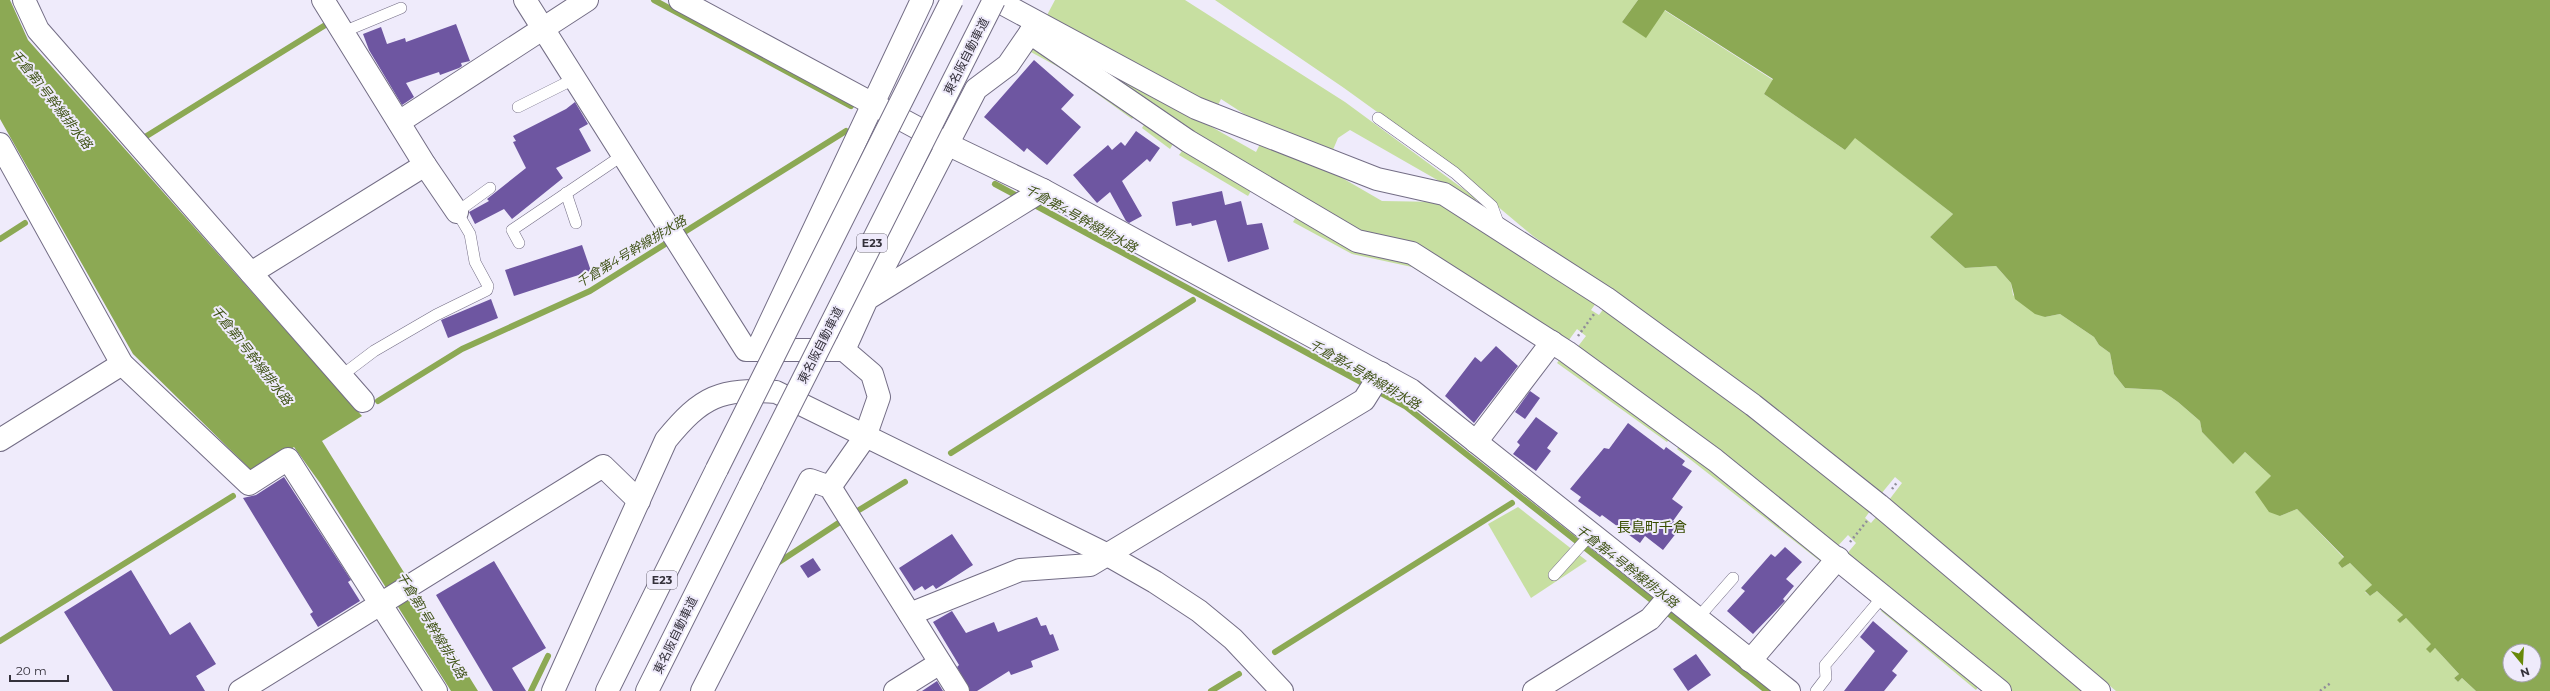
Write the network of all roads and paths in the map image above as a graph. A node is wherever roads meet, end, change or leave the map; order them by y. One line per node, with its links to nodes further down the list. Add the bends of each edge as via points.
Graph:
1 (525, 0): 11 (main road)
2 (587, 0): 11 (main road)
3 (680, 0): 14 (main road)
4 (922, 0): 14 (main road)
5 (952, 0): 65 (main road, E23, bridge)
6 (995, 0): 10 (main road); 66 (main road, 東名阪自動車道 / E23, bridge)
7 (324, 1): 12 (main road)
8 (30, 2): 29 (main road, via 38,30)
9 (401, 8): 12 (lane)
10 (1034, 27): 19 (main road, via 1008,66 976,89); 27 (main road, via 1196,108 1377,179 1444,194); 33 (main road, via 1188,141 1357,241 1412,253)
11 (544, 30): 13 (main road); 17 (main road)
12 (343, 32): 17 (main road)
13 (574, 79): 15 (lane); 20 (main road)
14 (871, 104): 19 (main road); 34 (main road)
15 (518, 107)
16 (1378, 118): 27 (lane, via 1455,173 1492,206)
17 (399, 122): 21 (main road)
18 (0, 144): 36 (main road)
19 (949, 145): 24 (main road); 30 (main road)
20 (623, 155): 23 (lane); 34 (main road, via 746,350)
21 (425, 165): 25 (main road); 29 (main road)
22 (490, 188): 25 (lane)
23 (566, 193): 26 (lane); 28 (lane, via 512,230)
24 (1032, 197): 30 (main road); 38 (main road)
25 (457, 212): 37 (lane, via 470,234 475,262 488,286 487,290 429,319 374,351)
26 (576, 223)
27 (1501, 230): 73 (main road, via 1606,298 1754,405 1879,505)
28 (519, 243)
29 (251, 274): 37 (main road)
30 (867, 299): 35 (main road)
31 (1595, 312): 32 (path)
32 (1582, 332)
33 (1552, 342): 42 (main road); 49 (main road, via 1715,460)
34 (757, 350): 35 (main road)
35 (844, 350): 40 (main road, via 872,374 880,397)
36 (122, 364): 41 (main road); 53 (main road, via 249,484 288,459)
37 (341, 376): 39 (main road)
38 (1375, 383): 42 (main road, via 1411,390); 48 (main road, via 1364,400)
39 (364, 401)
40 (865, 437): 43 (main road); 44 (main road, via 776,392 749,390 722,393 685,417 666,440); 48 (main road)
41 (0, 440)
42 (1476, 442): 46 (main road)
43 (830, 487): 55 (main road); 67 (main road, via 810,480)
44 (639, 501): 53 (main road, via 603,466); 64 (main road)
45 (1867, 520): 47 (path)
46 (1589, 537): 50 (lane); 54 (main road)
47 (1852, 539)
48 (1106, 554): 55 (main road, via 1090,565 1020,570); 70 (main road, via 1199,611 1233,639)
49 (1838, 558): 52 (main road); 57 (main road)
50 (1554, 575)
51 (1733, 578): 56 (lane)
52 (1884, 595): 60 (main road); 72 (lane, via 1825,665 1826,678)
53 (380, 603): 62 (main road); 63 (main road)
54 (1663, 604): 56 (main road); 61 (main road)
55 (910, 614): 58 (main road)
56 (1697, 619): 57 (main road)
57 (1750, 661): 71 (main road)
58 (940, 663): 68 (main road); 69 (main road)
59 (2332, 682): 74 (path)
60 (1992, 688)
61 (1538, 690)
62 (240, 691)
63 (436, 691)
64 (553, 691)
65 (607, 691)
66 (647, 691)
67 (702, 691)
68 (895, 691)
69 (958, 691)
70 (1282, 691)
71 (1789, 691)
72 (1816, 691)
73 (2100, 691)
74 (2320, 691)

